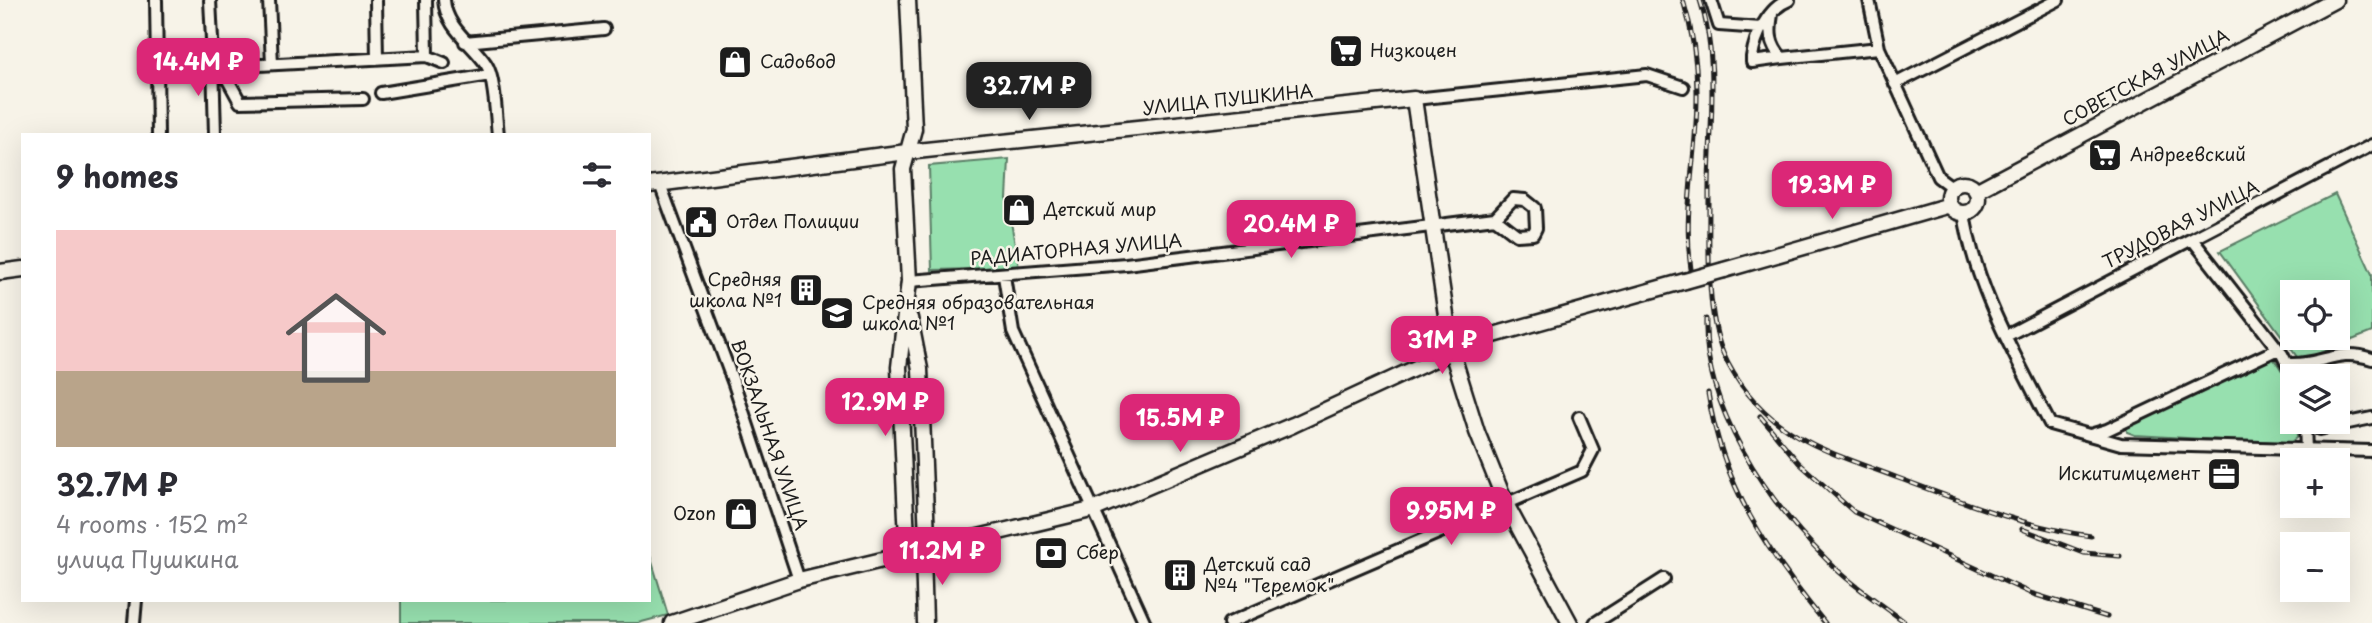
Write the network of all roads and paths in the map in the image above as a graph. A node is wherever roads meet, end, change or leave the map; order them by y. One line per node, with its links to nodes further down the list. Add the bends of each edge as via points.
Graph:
1 (156, 0): 21 (street)
2 (210, 0): 23 (street)
3 (270, 0): 24 (street)
4 (376, 0): 20 (street)
5 (426, 0): 18 (street)
6 (444, 0): 16 (street, via 445,14)
7 (908, 0): 35 (main road, via 914,129)
8 (1711, 0): 14 (street, via 1719,25)
9 (1789, 0): 13 (street)
10 (1869, 0): 17 (street)
11 (2058, 0): 26 (street)
12 (2336, 0): 38 (main road, СОВЕТСКАЯ УЛИЦА)
13 (1772, 14): 14 (street); 19 (street, via 1769,33)
14 (1762, 28): 19 (street, via 1752,62)
15 (604, 29): 16 (street)
16 (465, 42): 25 (street, via 487,65)
17 (1879, 48): 19 (street); 26 (street)
18 (428, 56): 20 (street); 22 (street)
19 (1782, 58)
20 (377, 59): 24 (street)
21 (158, 60): 23 (street); 31 (street)
22 (444, 63)
23 (217, 64): 24 (street); 29 (street, via 240,102); 32 (street)
24 (272, 64)
25 (490, 75): 28 (street); 33 (street)
26 (1895, 84): 37 (street, via 1938,177)
27 (1683, 87): 30 (street, УЛИЦА ПУШКИНА, via 1647,75)
28 (381, 93)
29 (363, 99)
30 (1414, 99): 35 (main road, УЛИЦА ПУШКИНА); 42 (main road)
31 (158, 133)
32 (215, 133)
33 (498, 133)
34 (2372, 145): 43 (street, ТРУДОВАЯ УЛИЦА)
35 (907, 152): 36 (main road, УЛИЦА ПУШКИНА); 47 (main road, via 903,169)
36 (655, 185): 65 (street, ВОКЗАЛЬНАЯ УЛИЦА, via 734,384)
37 (1953, 188): 38 (main road, via 1966,184); 39 (main road)
38 (1976, 191): 40 (main road, via 1976,205)
39 (1950, 205): 40 (main road); 49 (main road, bridge)
40 (1964, 213): 48 (street, via 1969,244)
41 (1495, 218): 42 (street, РАДИАТОРНАЯ УЛИЦА)
42 (1433, 228): 46 (street, РАДИАТОРНАЯ УЛИЦА); 49 (main road)
43 (2192, 239): 48 (street, ТРУДОВАЯ УЛИЦА); 50 (street)
44 (21, 269): 45 (main road)
45 (0, 272)
46 (1004, 276): 47 (street, РАДИАТОРНАЯ УЛИЦА); 62 (street, via 1013,332)
47 (909, 281): 63 (main road, via 908,302 920,369 927,537)
48 (2006, 336): 57 (street, via 2050,424)
49 (1451, 349): 61 (main road); 62 (main road, via 1293,425)
50 (2278, 349): 52 (street); 57 (street)
51 (2372, 359): 53 (street, via 2344,353)
52 (2288, 364)
53 (2306, 364)
54 (1579, 417): 61 (street, via 1593,450 1582,471)
55 (2372, 418): 56 (street)
56 (2350, 423)
57 (2090, 435): 60 (street, via 2121,444)
58 (2372, 451): 59 (street)
59 (2350, 453)
60 (2280, 454)
61 (1506, 504): 71 (street); 72 (main road)
62 (1096, 509): 63 (main road); 70 (street)
63 (923, 552): 65 (main road); 69 (main road)
64 (1664, 579): 73 (street)
65 (799, 580): 68 (main road)
66 (136, 602): 67 (street)
67 (134, 623)
68 (672, 623)
69 (925, 623)
70 (1145, 623)
71 (1229, 623)
72 (1570, 623)
73 (1595, 623)

